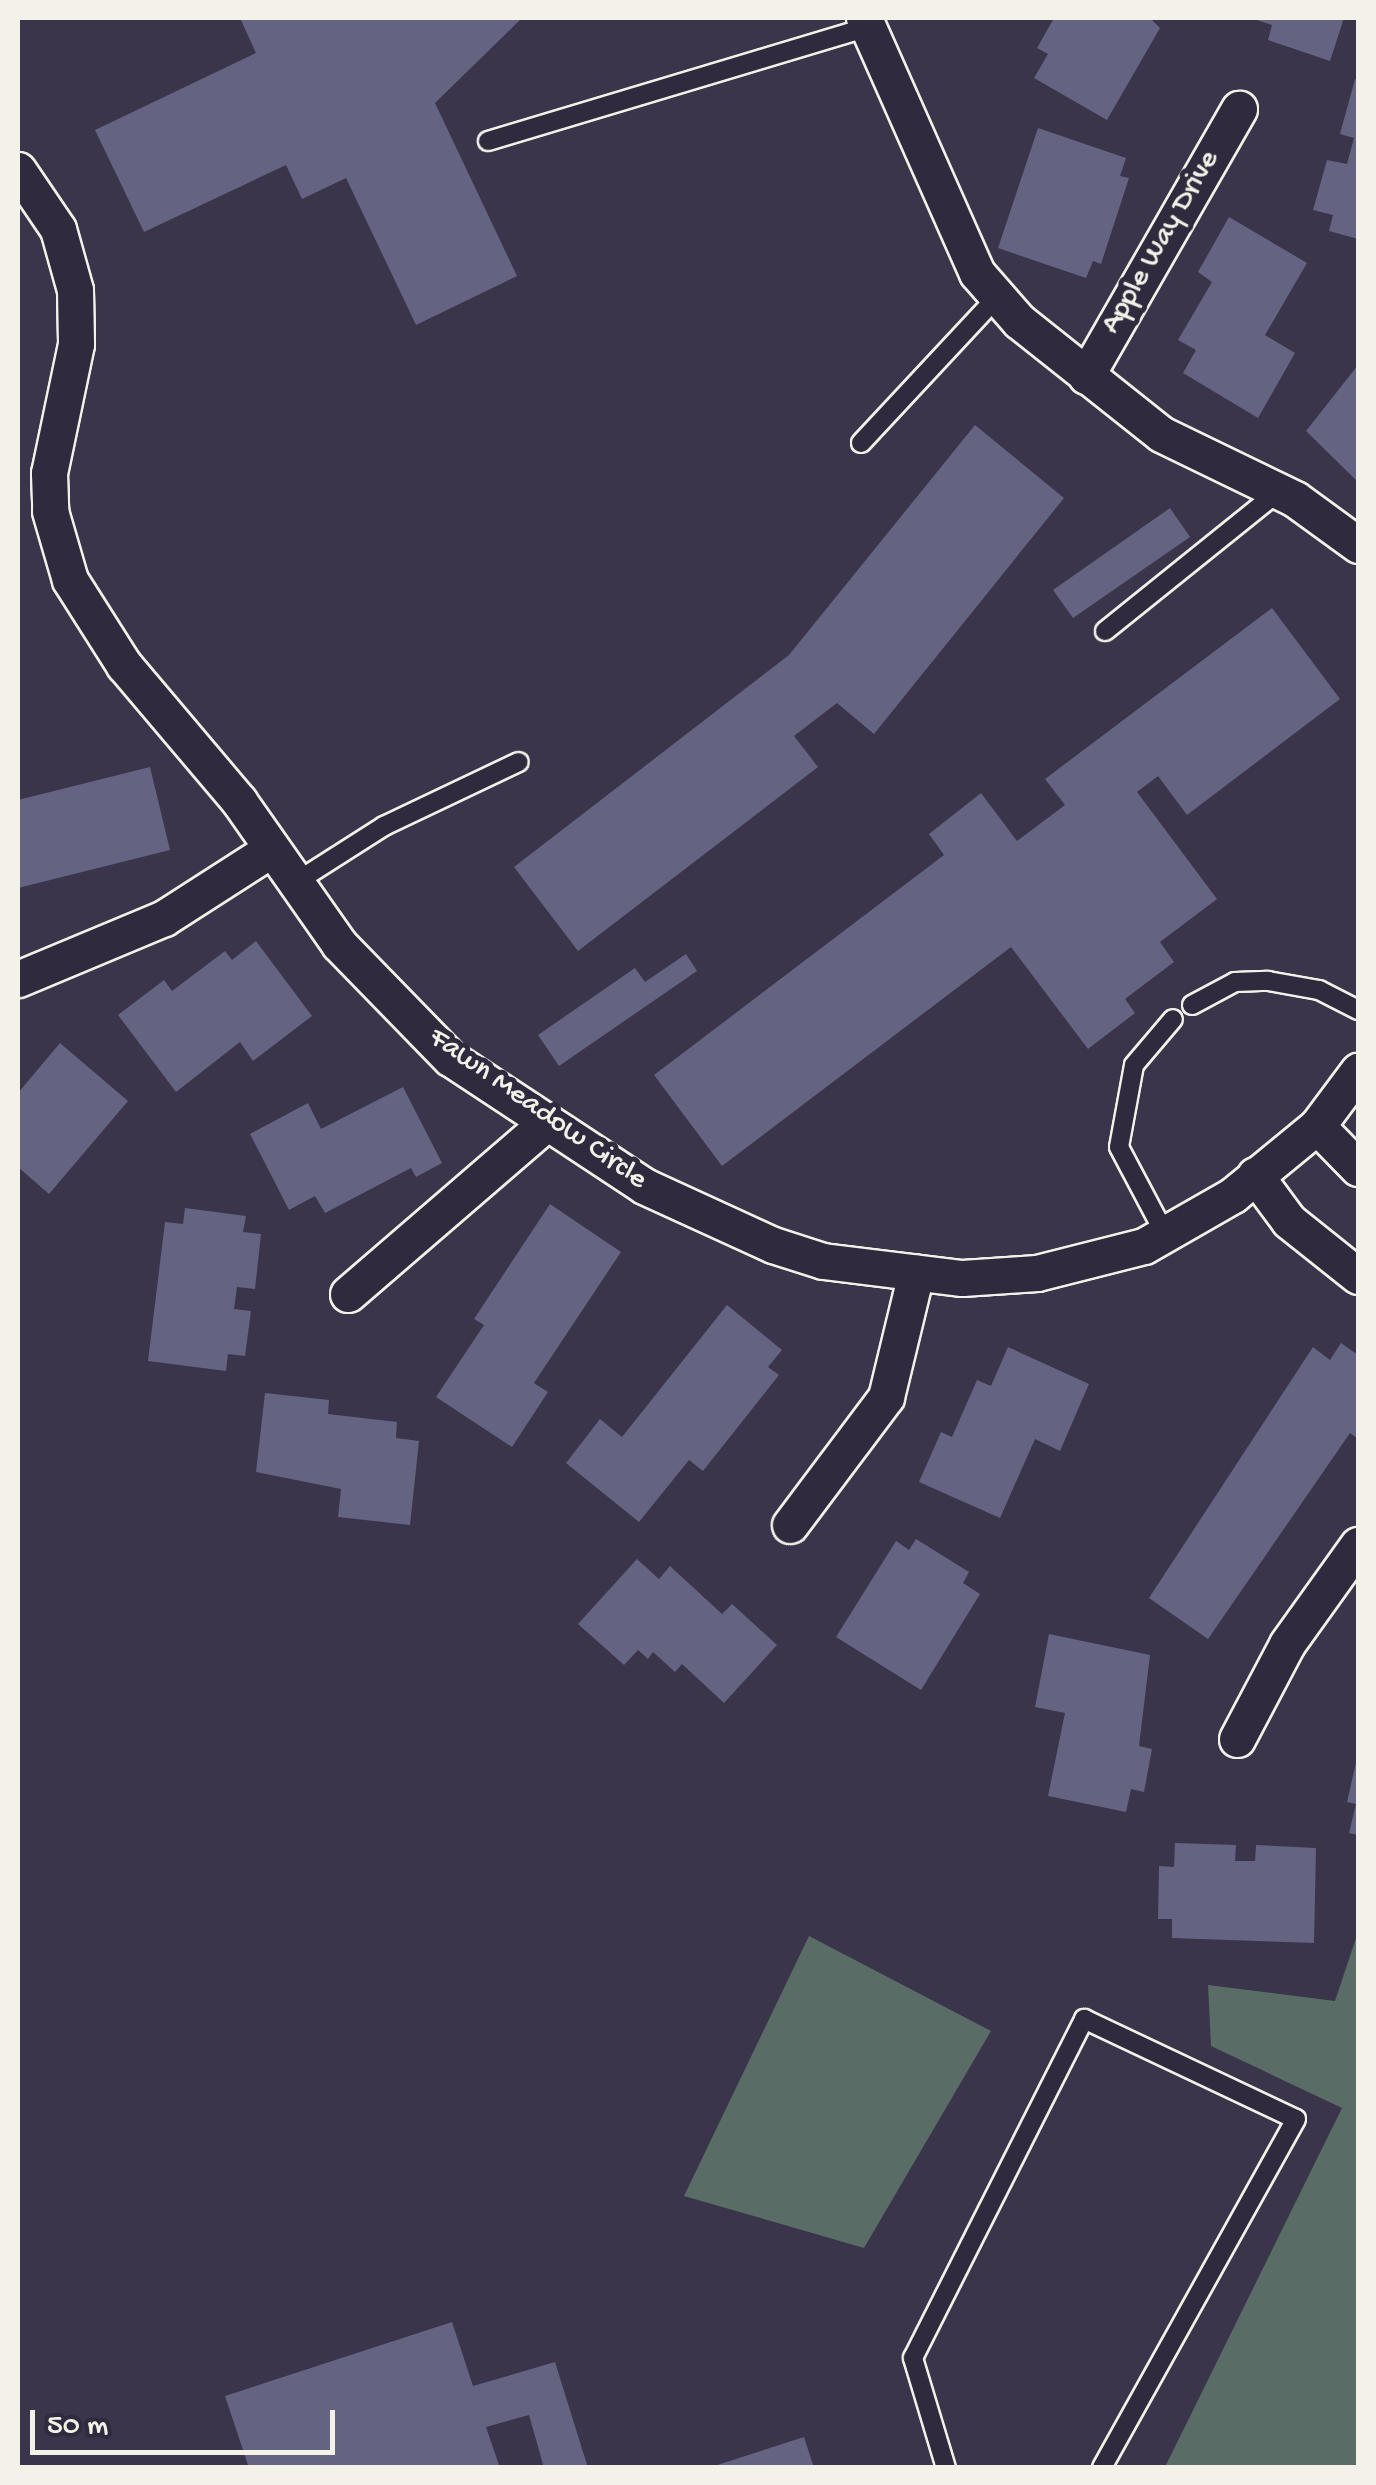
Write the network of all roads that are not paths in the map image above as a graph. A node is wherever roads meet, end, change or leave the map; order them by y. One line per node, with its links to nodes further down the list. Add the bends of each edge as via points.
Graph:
1 (867, 22): 3 (lane); 5 (street, via 977,273)
2 (1239, 109): 6 (street, Apple Way Drive)
3 (488, 141)
4 (18, 170): 12 (street, Fawn Meadow Circle, via 58,229 75,290 76,344 49,472 57,548 124,665)
5 (998, 297): 6 (street); 7 (lane)
6 (1086, 376): 8 (street, via 1161,434)
7 (861, 443)
8 (1278, 491): 9 (street); 10 (lane)
9 (1358, 545)
10 (1105, 630)
11 (519, 762): 13 (lane, via 384,826)
12 (270, 850): 13 (street, Fawn Meadow Circle); 14 (street, via 164,918)
13 (292, 884): 19 (street, Fawn Meadow Circle, via 400,1012 450,1058)
14 (18, 979)
15 (1192, 1005): 16 (lane, via 1235,982 1268,981 1319,990)
16 (1358, 1010)
17 (1173, 1019): 23 (lane, via 1134,1066 1118,1147)
18 (1358, 1071): 20 (street, Fawn Meadow Circle)
19 (547, 1122): 24 (street, Fawn Meadow Circle, via 644,1186 773,1245 822,1261); 26 (street)
20 (1317, 1126): 21 (street); 22 (street, Fawn Meadow Circle)
21 (1358, 1168)
22 (1255, 1175): 23 (street, Fawn Meadow Circle); 25 (street, via 1289,1220)
23 (1165, 1234): 24 (street, Fawn Meadow Circle, via 1096,1262 1037,1273)
24 (916, 1272): 27 (street, via 886,1397)
25 (1358, 1276)
26 (348, 1294)
27 (790, 1525)
28 (1358, 1545): 29 (street, via 1287,1644)
29 (1237, 1739)
30 (946, 2468): 31 (lane, via 913,2358 1084,2019 1296,2119)
31 (1102, 2468)

